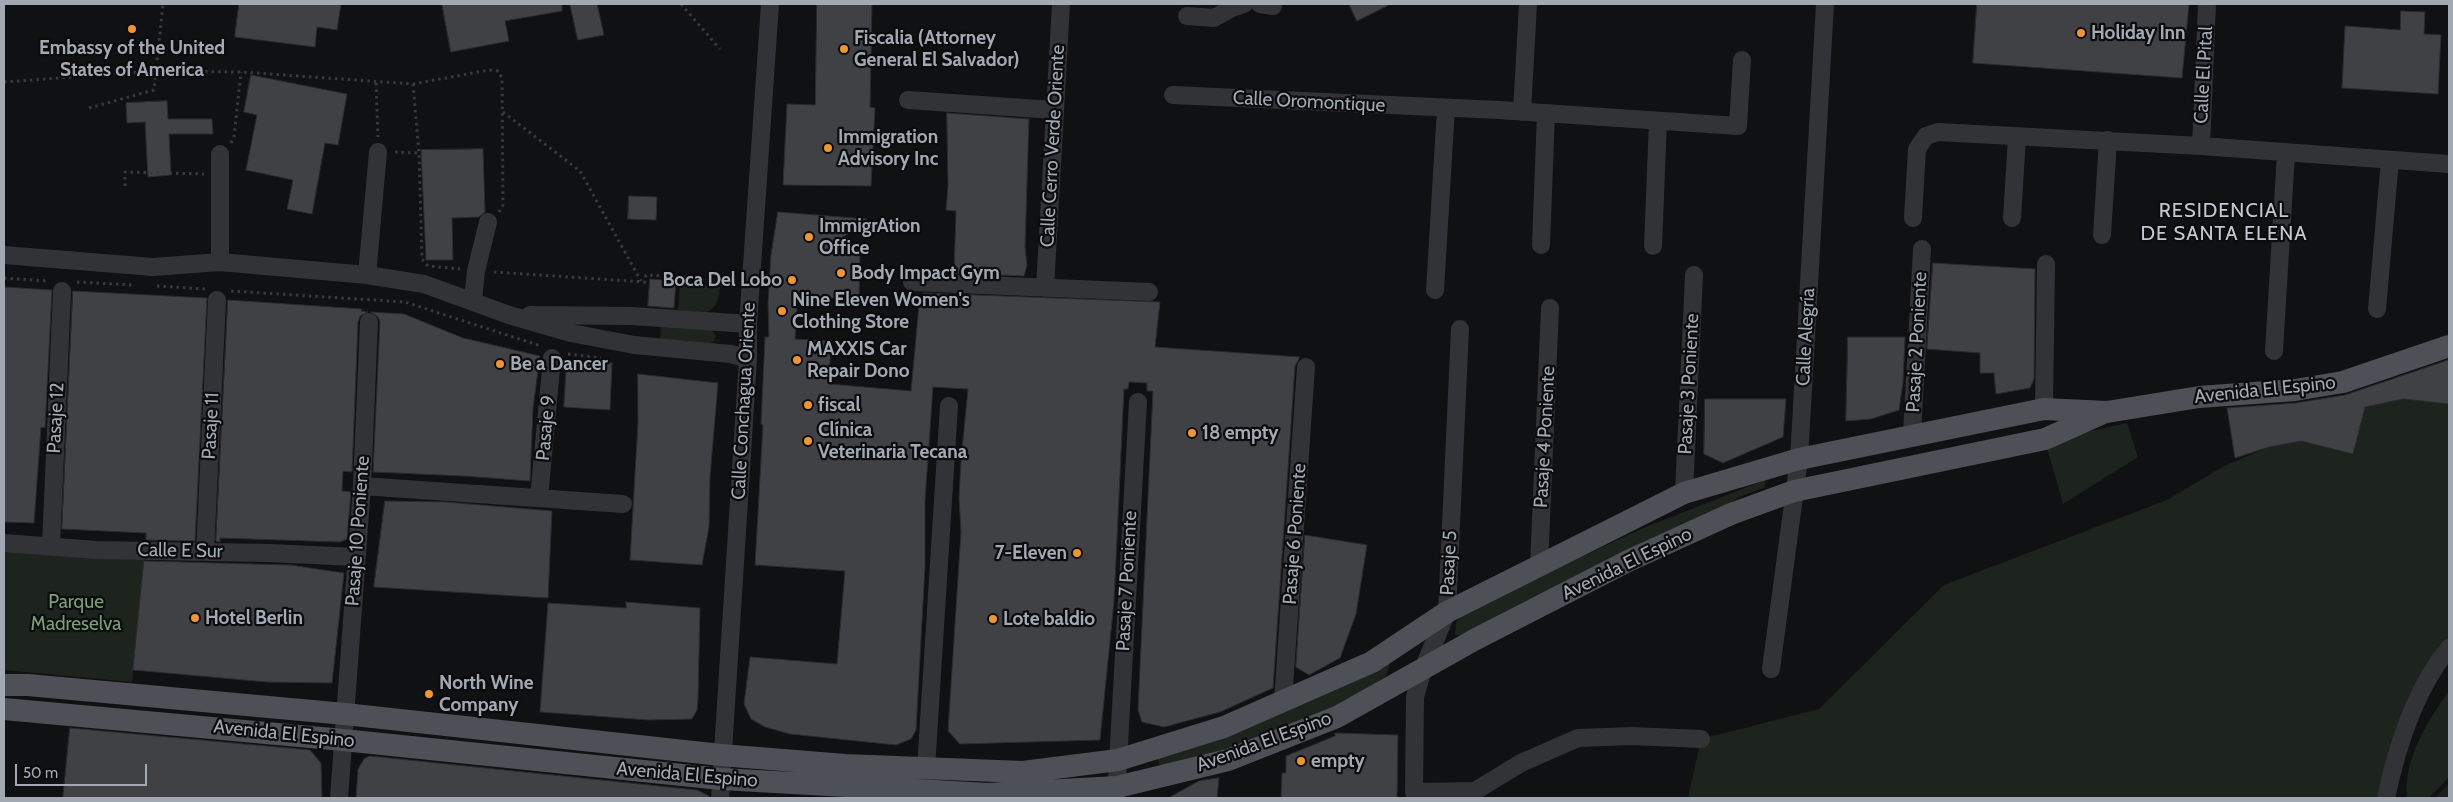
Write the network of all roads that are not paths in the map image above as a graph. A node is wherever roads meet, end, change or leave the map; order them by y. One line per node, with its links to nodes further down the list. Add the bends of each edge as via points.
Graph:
1 (770, 4): 47 (street, Calle Conchagua Oriente)
2 (1061, 4): 12 (street, Calle Cerro Verde Oriente)
3 (1244, 4): 7 (street, via 1214,18)
4 (1528, 4): 13 (street)
5 (1825, 4): 59 (street, Calle Alegría)
6 (2207, 4): 18 (street, Calle El Pital)
7 (1187, 16)
8 (1742, 60): 15 (street, Calle Oromontique, via 1738,126)
9 (1173, 96): 11 (street, Calle Oromontique)
10 (908, 100): 12 (street)
11 (1446, 108): 13 (street, Calle Oromontique); 38 (street)
12 (1054, 110): 37 (street, Calle Cerro Verde Oriente)
13 (1522, 112): 14 (street, Calle Oromontique)
14 (1546, 113): 15 (street, Calle Oromontique); 28 (street)
15 (1658, 121): 29 (street)
16 (2016, 137): 17 (street); 24 (street, via 1938,132 1926,136 1916,149); 25 (street)
17 (2108, 140): 18 (street); 27 (street)
18 (2201, 146): 20 (street)
19 (378, 152): 34 (street)
20 (2286, 153): 22 (street); 50 (street)
21 (220, 154): 32 (street)
22 (2390, 160): 23 (street); 44 (street)
23 (2449, 164)
24 (1914, 218)
25 (2012, 218)
26 (488, 222): 42 (street)
27 (2102, 235)
28 (1541, 246)
29 (1653, 246)
30 (1922, 249): 58 (street, Pasaje 2 Poniente)
31 (4, 255): 32 (street, via 153,267)
32 (220, 262): 34 (street)
33 (2046, 264): 56 (street)
34 (367, 274): 42 (street, via 424,284)
35 (1694, 274): 62 (street, Pasaje 3 Poniente)
36 (912, 282): 37 (street)
37 (1045, 288): 40 (street)
38 (1436, 290)
39 (62, 291): 66 (street, Pasaje 12)
40 (1149, 292)
41 (217, 300): 67 (street, Pasaje 11)
42 (472, 300): 45 (street)
43 (1550, 308): 69 (street, Pasaje 4 Poniente)
44 (2378, 309)
45 (510, 315): 47 (street, via 632,316); 52 (street, via 571,333 634,345 731,354)
46 (369, 322): 60 (street, Pasaje 10 Poniente)
47 (748, 324): 52 (street, Calle Conchagua Oriente)
48 (1460, 329): 70 (street, Pasaje 5)
49 (2449, 346): 57 (main road, Avenida El Espino, via 2343,382 2295,390 2199,396)
50 (2274, 351)
51 (552, 358): 63 (street, Pasaje 9)
52 (748, 359): 80 (street, Calle Conchagua Oriente)
53 (1306, 368): 75 (street, Pasaje 6 Poniente)
54 (1138, 402): 81 (street, Pasaje 7 Poniente)
55 (949, 406): 82 (street)
56 (2044, 409): 57 (main road, Avenida El Espino); 58 (main road, Avenida El Espino)
57 (2107, 412): 61 (main road, Avenida El Espino, via 2046,439)
58 (1912, 434): 59 (main road, Avenida El Espino)
59 (1799, 459): 61 (street, Calle Alegría); 62 (main road, Avenida El Espino)
60 (362, 486): 63 (street); 68 (street, Pasaje 10 Poniente)
61 (1794, 491): 72 (main road, Avenida El Espino, via 1731,514 1628,561); 73 (street, Calle Alegría)
62 (1684, 493): 69 (main road, Avenida El Espino)
63 (540, 498): 64 (street)
64 (623, 504)
65 (4, 543): 66 (street, Calle E Sur)
66 (50, 546): 67 (street, Calle E Sur)
67 (206, 552): 68 (street, Calle E Sur)
68 (356, 557): 77 (street, Pasaje 10 Poniente)
69 (1539, 566): 70 (main road, Avenida El Espino)
70 (1447, 612): 72 (street, Pasaje 5); 75 (main road, Avenida El Espino, via 1372,662)
71 (2449, 648): 83 (street, via 2437,662 2405,728)
72 (1423, 669): 85 (main road, Avenida El Espino, via 1337,717 1228,760); 86 (street, Pasaje 5, via 1415,698)
73 (1771, 669)
74 (4, 685): 77 (main road, Avenida El Espino)
75 (1283, 701): 81 (main road, Avenida El Espino, via 1224,727)
76 (4, 709): 79 (main road, Avenida El Espino)
77 (345, 714): 79 (street, Pasaje 10 Poniente); 80 (main road, Avenida El Espino)
78 (1701, 739): 86 (street, Pasaje 5, via 1578,738 1521,762 1475,791)
79 (343, 740): 84 (main road, Avenida El Espino); 87 (street, Pasaje 10 Poniente)
80 (721, 755): 82 (main road, Avenida El Espino); 84 (street, Calle Conchagua Oriente)
81 (1118, 760): 82 (main road, Avenida El Espino, via 1023,772); 85 (street, Pasaje 7 Poniente)
82 (926, 768)
83 (2390, 779): 88 (street); 89 (street)
84 (720, 789): 85 (main road, Avenida El Espino)
85 (1116, 793)
86 (1413, 795)
87 (338, 798)
88 (2386, 798)
89 (2390, 798)

